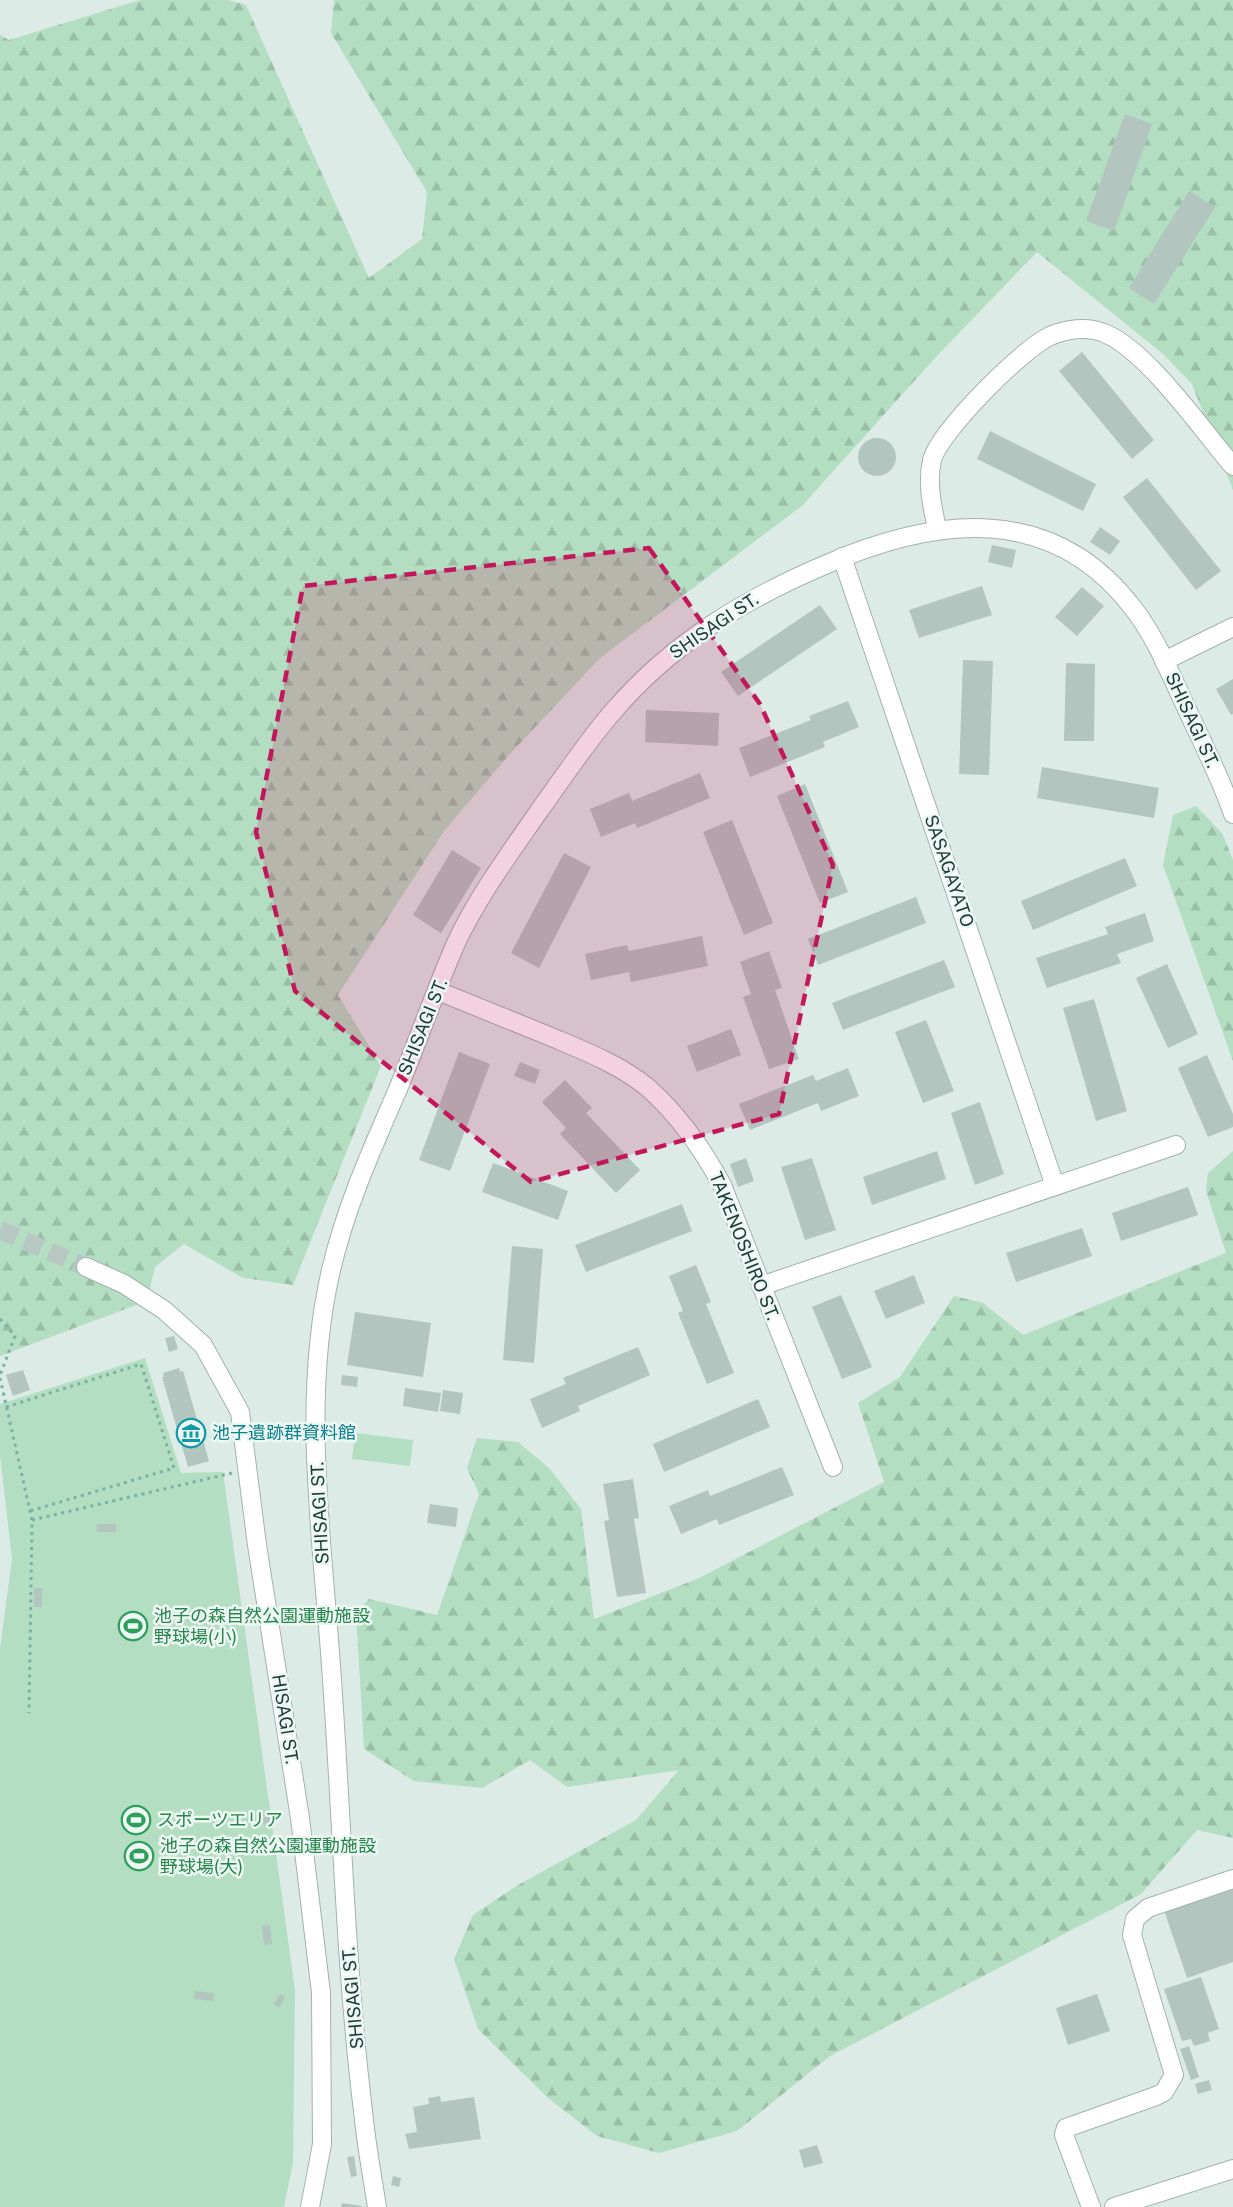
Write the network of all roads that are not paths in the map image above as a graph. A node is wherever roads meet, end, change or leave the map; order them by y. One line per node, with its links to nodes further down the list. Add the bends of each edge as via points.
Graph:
1 (1233, 466): 2 (lane, via 1124,342 1102,332 1073,329 1032,347 943,437 933,459 930,479)
2 (937, 528): 3 (lane, SHISAGI ST.); 5 (lane, SHISAGI ST., via 1001,529 1065,548 1106,578 1133,607)
3 (842, 557): 7 (lane, SHISAGI ST., via 736,607 692,636 648,674 574,762 493,879 457,941); 9 (lane, SASAGAYATO)
4 (1233, 627): 5 (lane)
5 (1164, 661): 6 (lane, SHISAGI ST.)
6 (1233, 814)
7 (438, 991): 11 (lane, TAKENOSHIRO ST., via 580,1049 646,1086 705,1153 722,1185); 16 (lane, SHISAGI ST., via 344,1219 329,1278 316,1388 321,1565 331,1663 346,1921 362,2109)
8 (1176, 1145): 9 (lane)
9 (1055, 1185): 11 (lane)
10 (86, 1267): 15 (lane, HISAGI ST., via 124,1284 164,1310 203,1345 240,1412 300,1818 321,1993 322,2144)
11 (761, 1286): 12 (lane, TAKENOSHIRO ST.)
12 (833, 1467)
13 (1233, 1879): 17 (lane, via 1148,1908 1134,1919 1132,1935 1174,2075 1164,2092 1156,2096 1066,2128 1064,2135)
14 (1233, 2169): 18 (lane)
15 (310, 2207)
16 (376, 2207)
17 (1091, 2207)
18 (1114, 2207)

